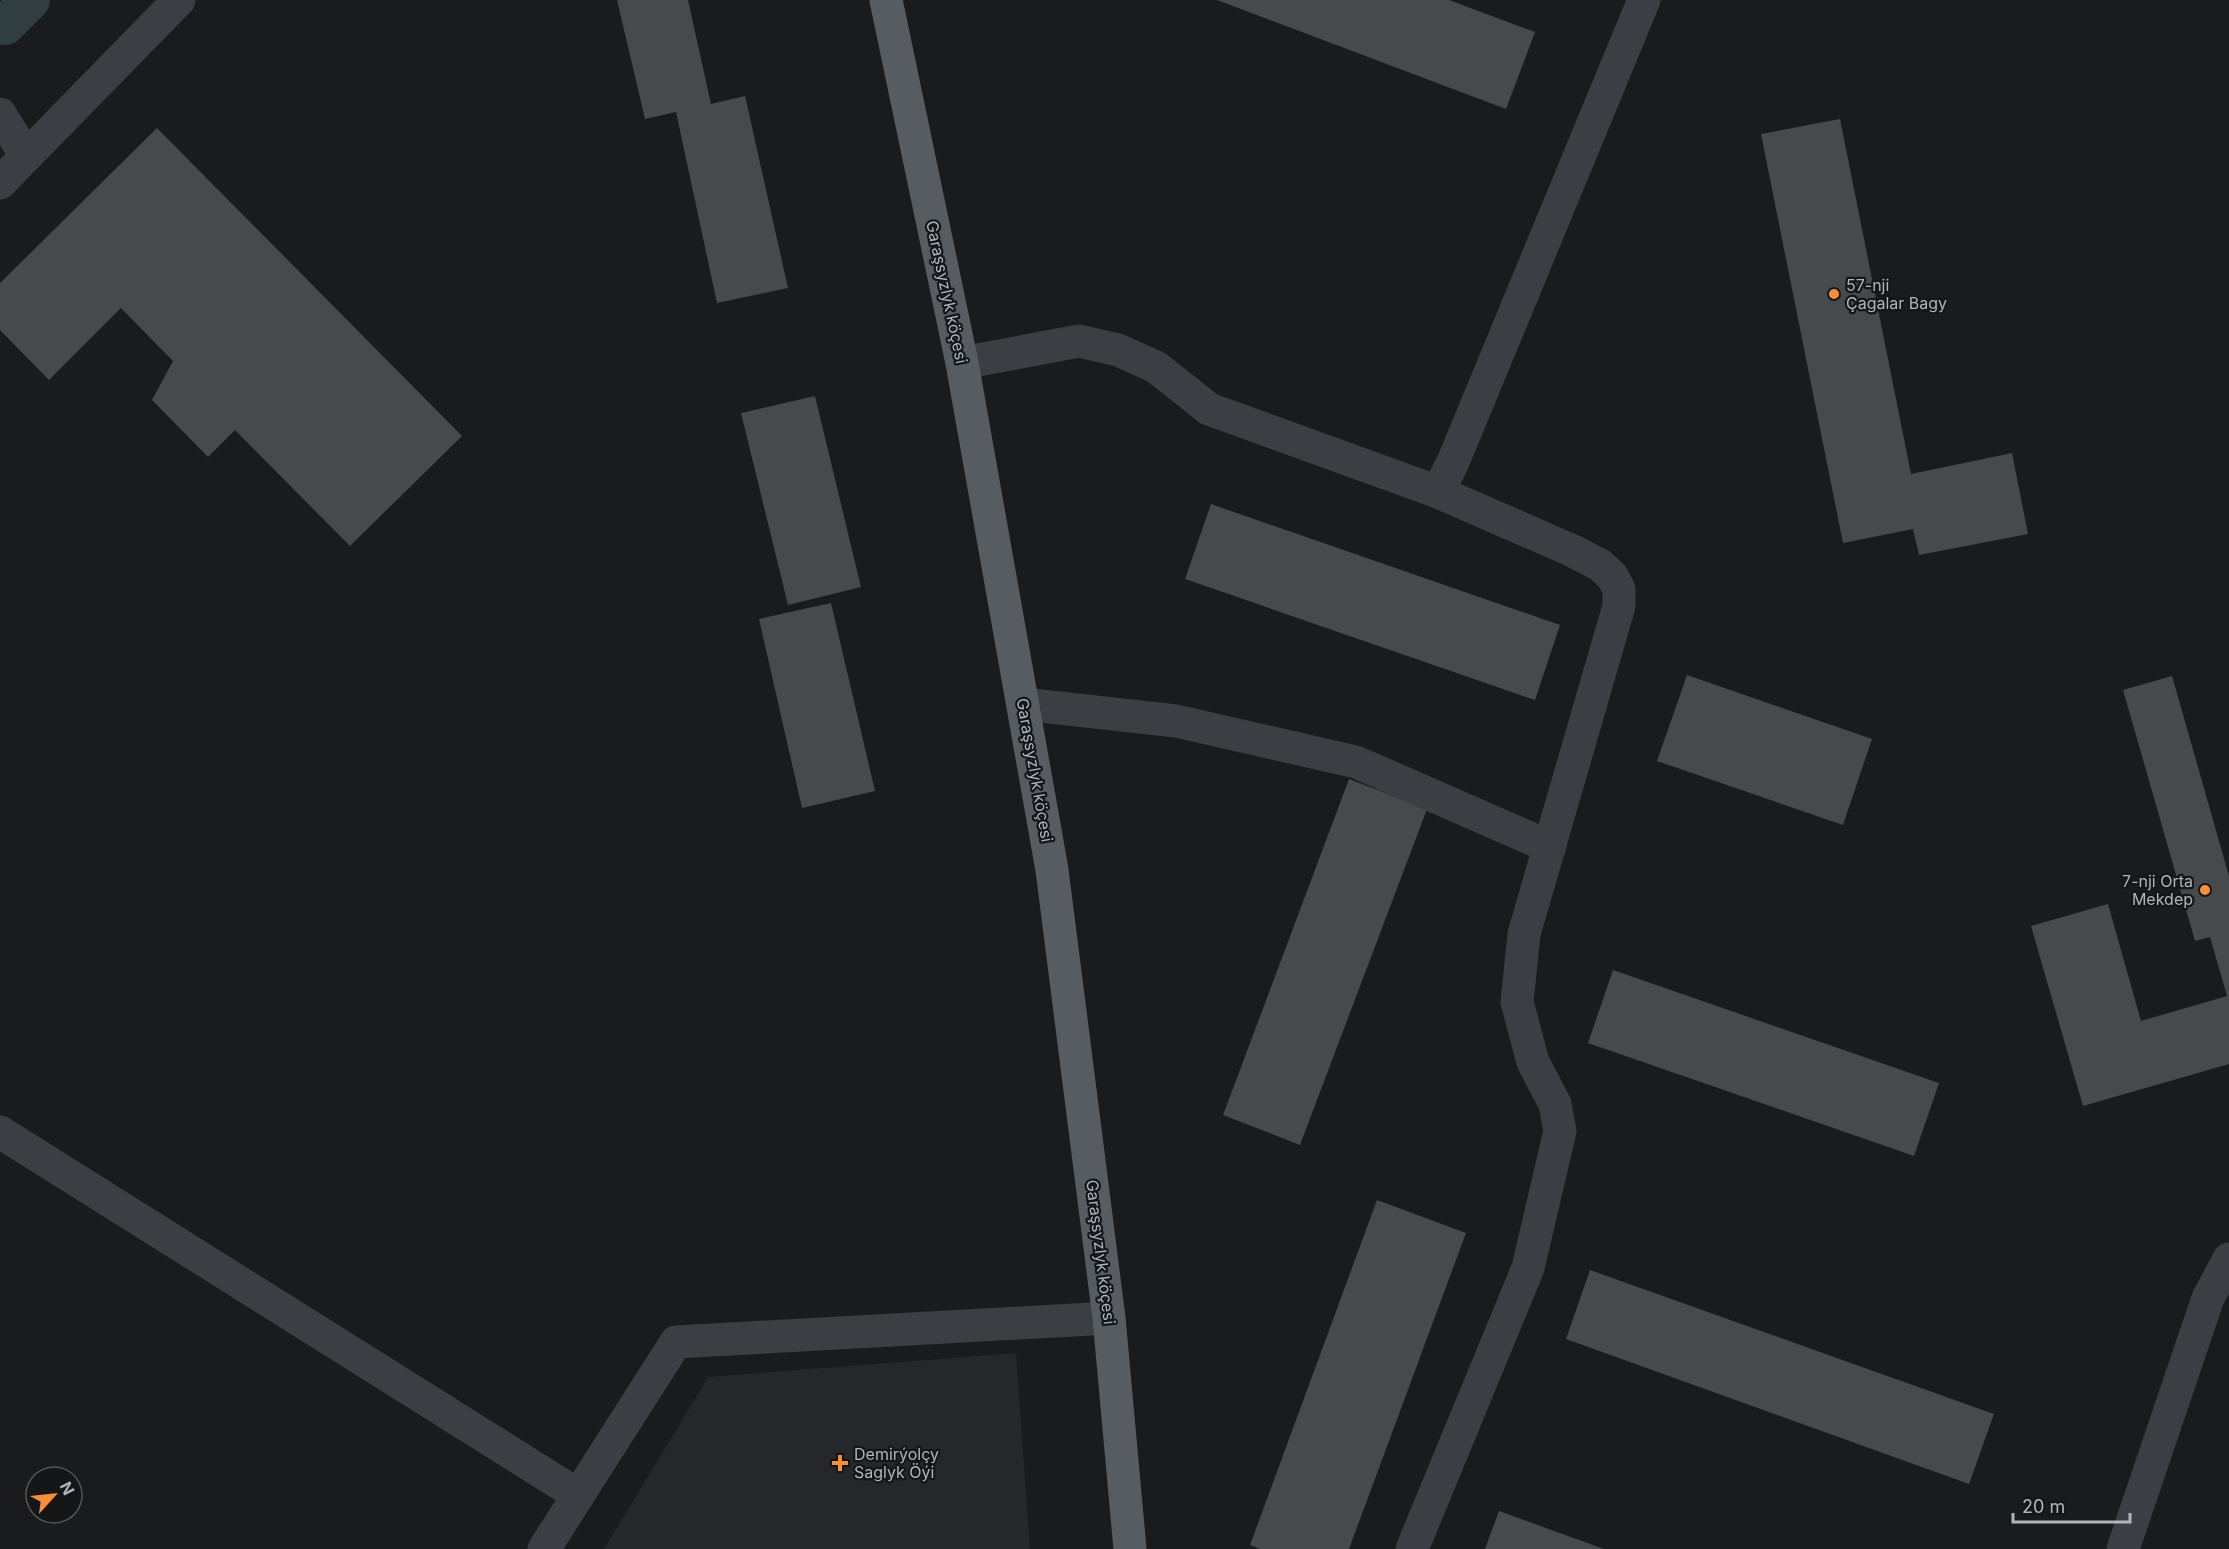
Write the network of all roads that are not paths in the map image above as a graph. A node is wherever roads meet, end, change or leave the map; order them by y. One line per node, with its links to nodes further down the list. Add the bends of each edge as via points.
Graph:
1 (179, 0): 5 (street)
2 (886, 0): 7 (main road, Garaşsyzlyk köçesi)
3 (1644, 0): 8 (street)
4 (0, 114): 5 (street)
5 (26, 156): 6 (street)
6 (0, 183)
7 (962, 363): 8 (street, via 1079,341 1118,350 1156,367 1209,409); 9 (main road, Garaşsyzlyk köçesi)
8 (1438, 492): 10 (street, via 1591,560 1612,576 1619,589 1619,606)
9 (1023, 705): 10 (street, via 1176,721 1356,762); 13 (main road, Garaşsyzlyk köçesi, via 1053,870)
10 (1550, 847): 17 (street, via 1524,934 1517,1002 1533,1062 1555,1104 1560,1131 1528,1268)
11 (0, 1132): 14 (street)
12 (2229, 1259): 18 (street, via 2208,1298)
13 (1109, 1318): 14 (street, via 676,1342); 16 (main road, Garaşsyzlyk köçesi)
14 (578, 1495): 15 (street)
15 (544, 1549)
16 (1130, 1549)
17 (1412, 1549)
18 (2123, 1549)

